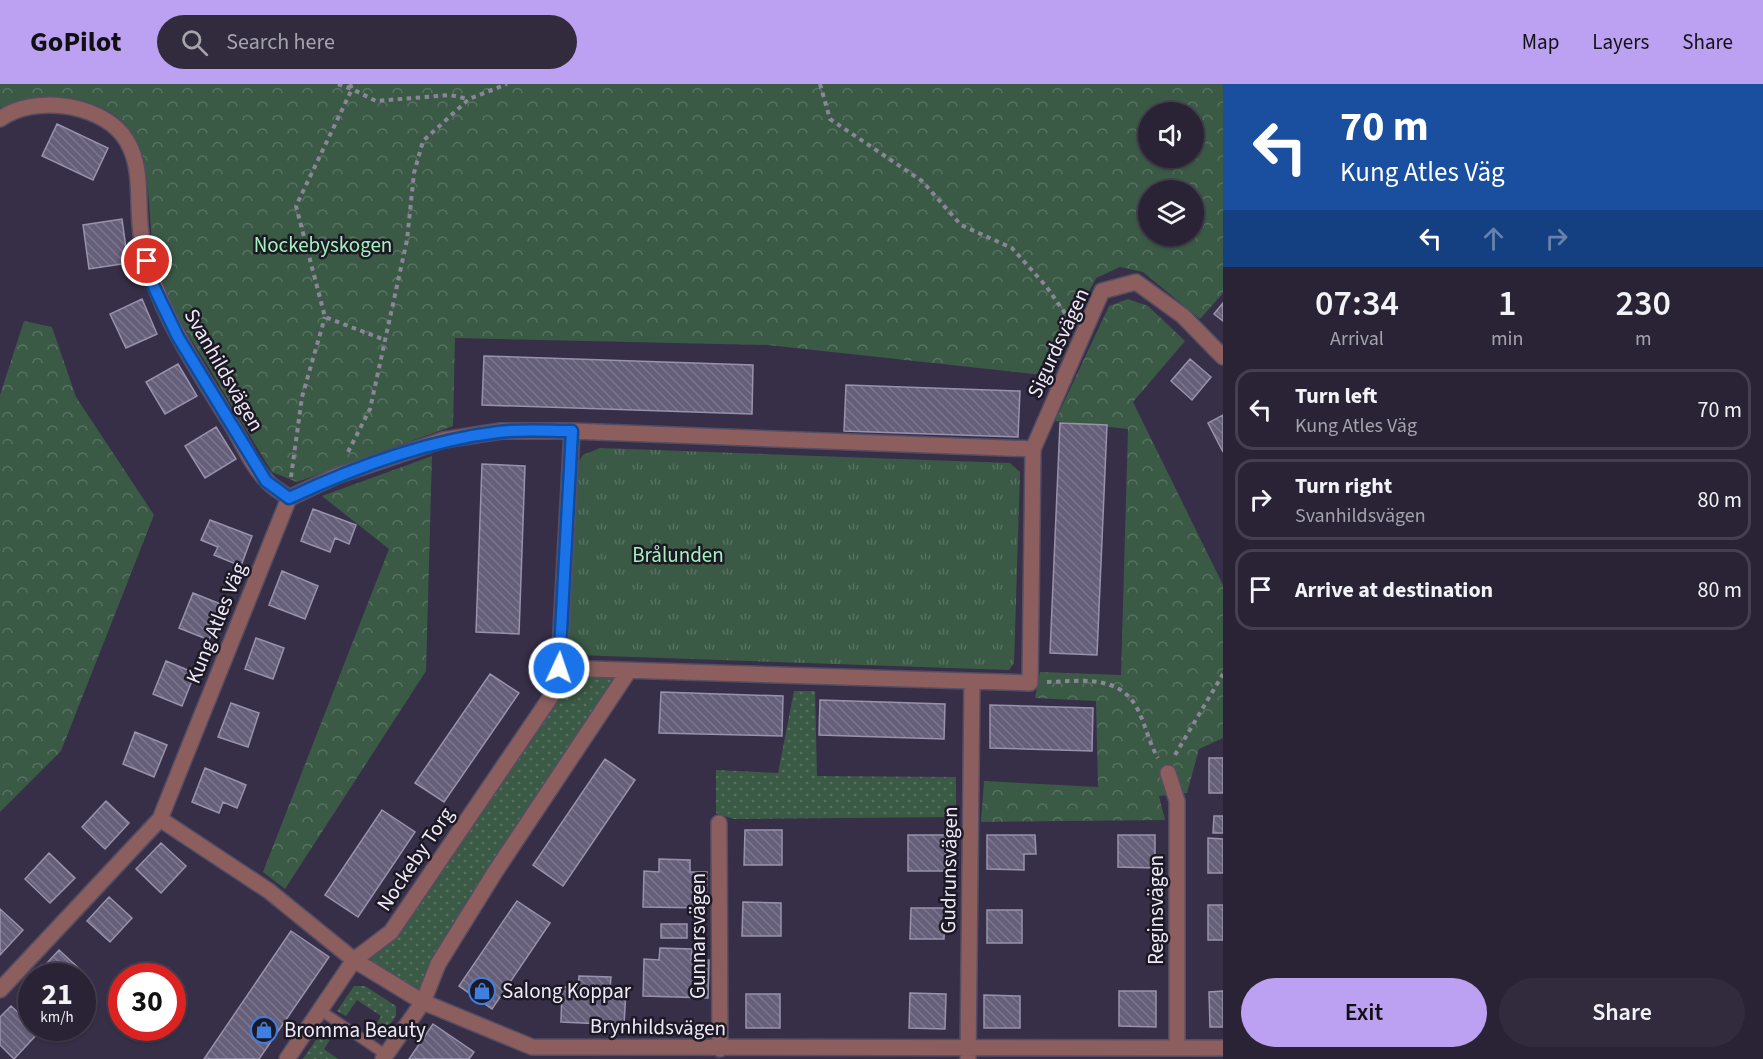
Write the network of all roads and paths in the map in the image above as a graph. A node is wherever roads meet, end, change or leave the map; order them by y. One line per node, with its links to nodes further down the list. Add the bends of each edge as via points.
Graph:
1 (338, 84): 5 (path)
2 (350, 84): 5 (path)
3 (507, 84): 6 (path)
4 (820, 84): 9 (path, via 830,119 922,181 962,225 1012,248 1046,286)
5 (352, 89): 6 (path, via 376,101 450,95); 8 (path, via 296,206)
6 (469, 99): 10 (path, via 423,141)
7 (0, 119): 15 (street, Svanhildsvägen, via 28,107 55,106 101,118 121,133 137,169 141,238 152,283 178,337 266,481)
8 (325, 317): 10 (path); 15 (path, via 302,397)
9 (1082, 337): 11 (street, Sigurdsvägen, via 1102,291 1136,282 1183,316); 13 (street, Sigurdsvägen)
10 (385, 340): 14 (path, via 370,409)
11 (1223, 357)
12 (572, 431): 13 (street); 14 (street, via 501,431 442,441); 16 (street)
13 (1033, 449): 20 (street)
14 (336, 476): 15 (street)
15 (289, 498): 22 (street, Kung Atles Väg)
16 (559, 668): 17 (street); 24 (street, Nockeby Torg, via 550,698 391,932)
17 (628, 672): 19 (street); 26 (street, via 495,872 438,964)
18 (1223, 674): 21 (path)
19 (972, 682): 20 (street); 31 (street, Gudrunsvägen)
20 (1030, 683): 21 (path, via 1114,684 1138,710 1152,748)
21 (1168, 773): 28 (street, Reginsvägen, via 1177,801)
22 (160, 819): 24 (street, Brynhildsvägen, via 270,891); 25 (street, Kung Atles Väg)
23 (719, 823): 30 (street, Gunnarsvägen)
24 (354, 960): 26 (street, Brynhildsvägen); 27 (street, Nockeby Torg)
25 (0, 990)
26 (423, 1002): 30 (street, Brynhildsvägen, via 532,1047); 32 (street)
27 (320, 1010): 32 (lane); 33 (street, Nockeby Torg)
28 (1177, 1048): 29 (street, Brynhildsvägen); 31 (street, Brynhildsvägen)
29 (1223, 1048)
30 (720, 1049): 31 (street, Brynhildsvägen)
31 (968, 1054)
32 (385, 1057)
33 (287, 1059)

